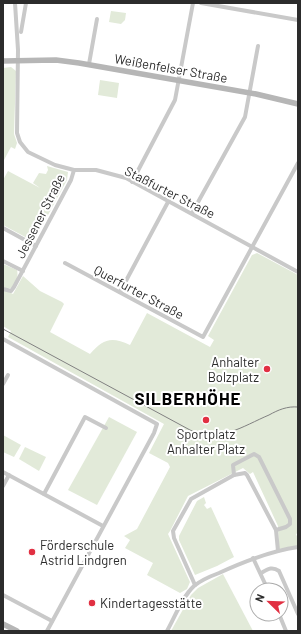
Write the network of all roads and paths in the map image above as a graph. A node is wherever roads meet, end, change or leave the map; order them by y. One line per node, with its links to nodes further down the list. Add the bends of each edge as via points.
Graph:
1 (15, 3): 10 (street, Staßfurter Straße)
2 (26, 3): 7 (street)
3 (193, 3): 12 (street)
4 (201, 3): 6 (street)
5 (97, 18): 11 (street)
6 (298, 20)
7 (21, 32)
8 (258, 46): 13 (street)
9 (3, 61): 10 (street, Weißenfelser Straße)
10 (17, 61): 11 (street, Weißenfelser Straße, via 56,60); 16 (street, Staßfurter Straße, via 17,133 20,142 28,152 39,158)
11 (88, 64): 12 (street, Weißenfelser Straße)
12 (179, 81): 13 (street, Weißenfelser Straße); 17 (street, via 175,100)
13 (249, 93): 14 (street, Weißenfelser Straße); 19 (street, via 244,117)
14 (298, 104)
15 (298, 163): 22 (street)
16 (74, 170): 17 (street, Staßfurter Straße, via 96,170); 21 (street, Jessener Straße)
17 (132, 182): 18 (street, Staßfurter Straße)
18 (168, 202): 19 (street, Staßfurter Straße); 28 (street)
19 (192, 214): 22 (street, Staßfurter Straße)
20 (3, 228): 21 (street)
21 (36, 246): 25 (street, Jessener Straße)
22 (252, 247): 26 (street, Staßfurter Straße); 28 (street, Querfurter Straße, via 203,337)
23 (3, 261): 25 (street, Jessener Straße)
24 (65, 263): 28 (street, Querfurter Straße)
25 (22, 272): 27 (street, Jessener Straße, via 11,291)
26 (298, 272)
27 (3, 289)
28 (120, 292)
29 (3, 339): 38 (street, via 157,424)
30 (8, 375): 31 (street)
31 (3, 384)
32 (106, 428): 37 (street, via 85,417)
33 (3, 472): 34 (street)
34 (9, 475): 36 (street); 37 (street)
35 (234, 475): 39 (street, via 248,475); 39 (street, via 232,468 235,463 252,454 259,457 290,519 290,524); 45 (street, via 191,499 174,531 174,538)
36 (3, 486)
37 (44, 494): 38 (street)
38 (103, 526): 48 (street)
39 (276, 530): 41 (street)
40 (298, 547): 41 (street)
41 (278, 551): 42 (street)
42 (253, 558): 43 (street); 45 (street)
43 (260, 573): 44 (street); 47 (street, via 270,568 279,571)
44 (264, 582)
45 (195, 585): 52 (street)
46 (3, 595): 48 (street)
47 (298, 614)
48 (52, 621): 51 (street)
49 (3, 624): 50 (street)
50 (17, 631)
51 (46, 631)
52 (167, 631)

